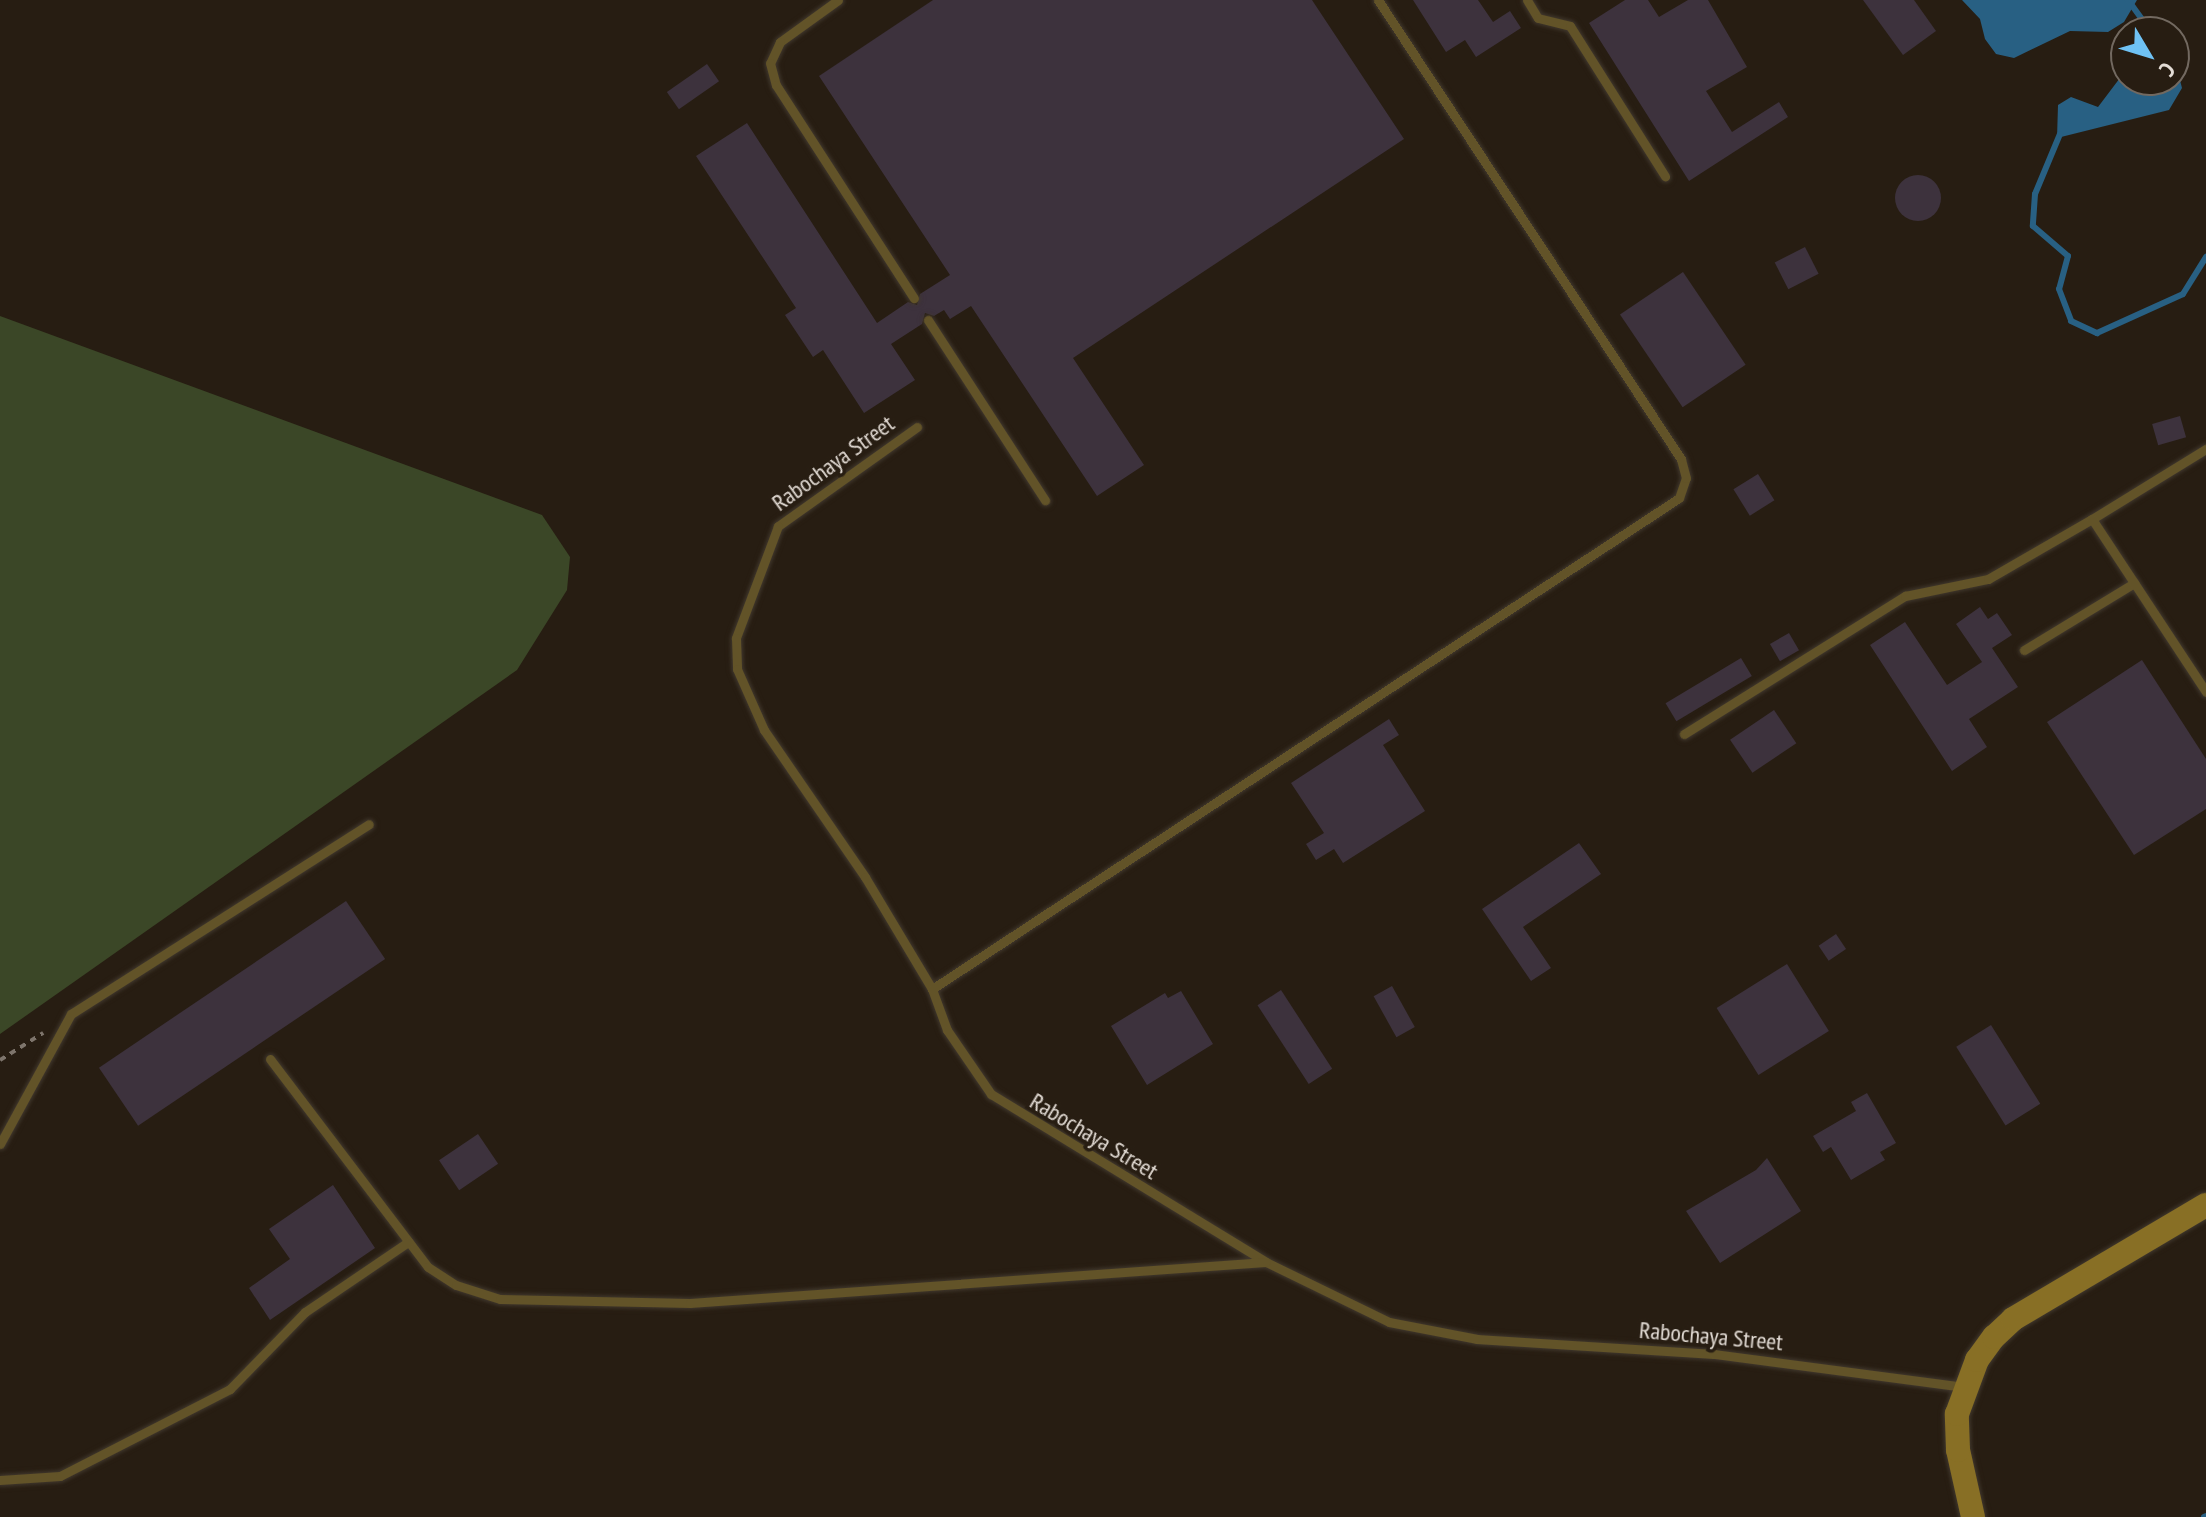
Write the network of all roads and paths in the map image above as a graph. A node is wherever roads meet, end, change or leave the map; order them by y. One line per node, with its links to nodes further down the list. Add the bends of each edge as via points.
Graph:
1 (838, 0): 5 (lane, via 780,42 770,63 776,85)
2 (1378, 0): 16 (lane, via 1681,459 1686,478 1679,498)
3 (1527, 0): 4 (lane, via 1538,18 1570,26)
4 (1665, 176)
5 (914, 298)
6 (928, 320): 9 (lane)
7 (917, 427): 16 (lane, Rabochaya Street, via 778,526 736,638 737,669 748,702 865,877)
8 (2206, 449): 10 (lane)
9 (1045, 500)
10 (2092, 519): 11 (lane); 14 (lane, via 1988,579 1905,596)
11 (2134, 583): 12 (lane); 13 (lane)
12 (2024, 650)
13 (2206, 692)
14 (1684, 734)
15 (369, 824): 17 (lane)
16 (932, 989): 23 (lane, Rabochaya Street, via 947,1030 991,1094)
17 (71, 1014): 19 (path); 20 (lane)
18 (270, 1059): 22 (lane)
19 (0, 1060)
20 (0, 1144)
21 (2206, 1205): 24 (street, via 2013,1319 1977,1360)
22 (408, 1242): 23 (lane, via 428,1267 456,1285 500,1299 542,1301 690,1303); 25 (lane, via 305,1312 230,1389 60,1476)
23 (1266, 1262): 24 (lane, Rabochaya Street, via 1389,1322 1429,1332 1728,1355)
24 (1964, 1387): 26 (street, via 1957,1414 1958,1450)
25 (0, 1480)
26 (1973, 1517)

